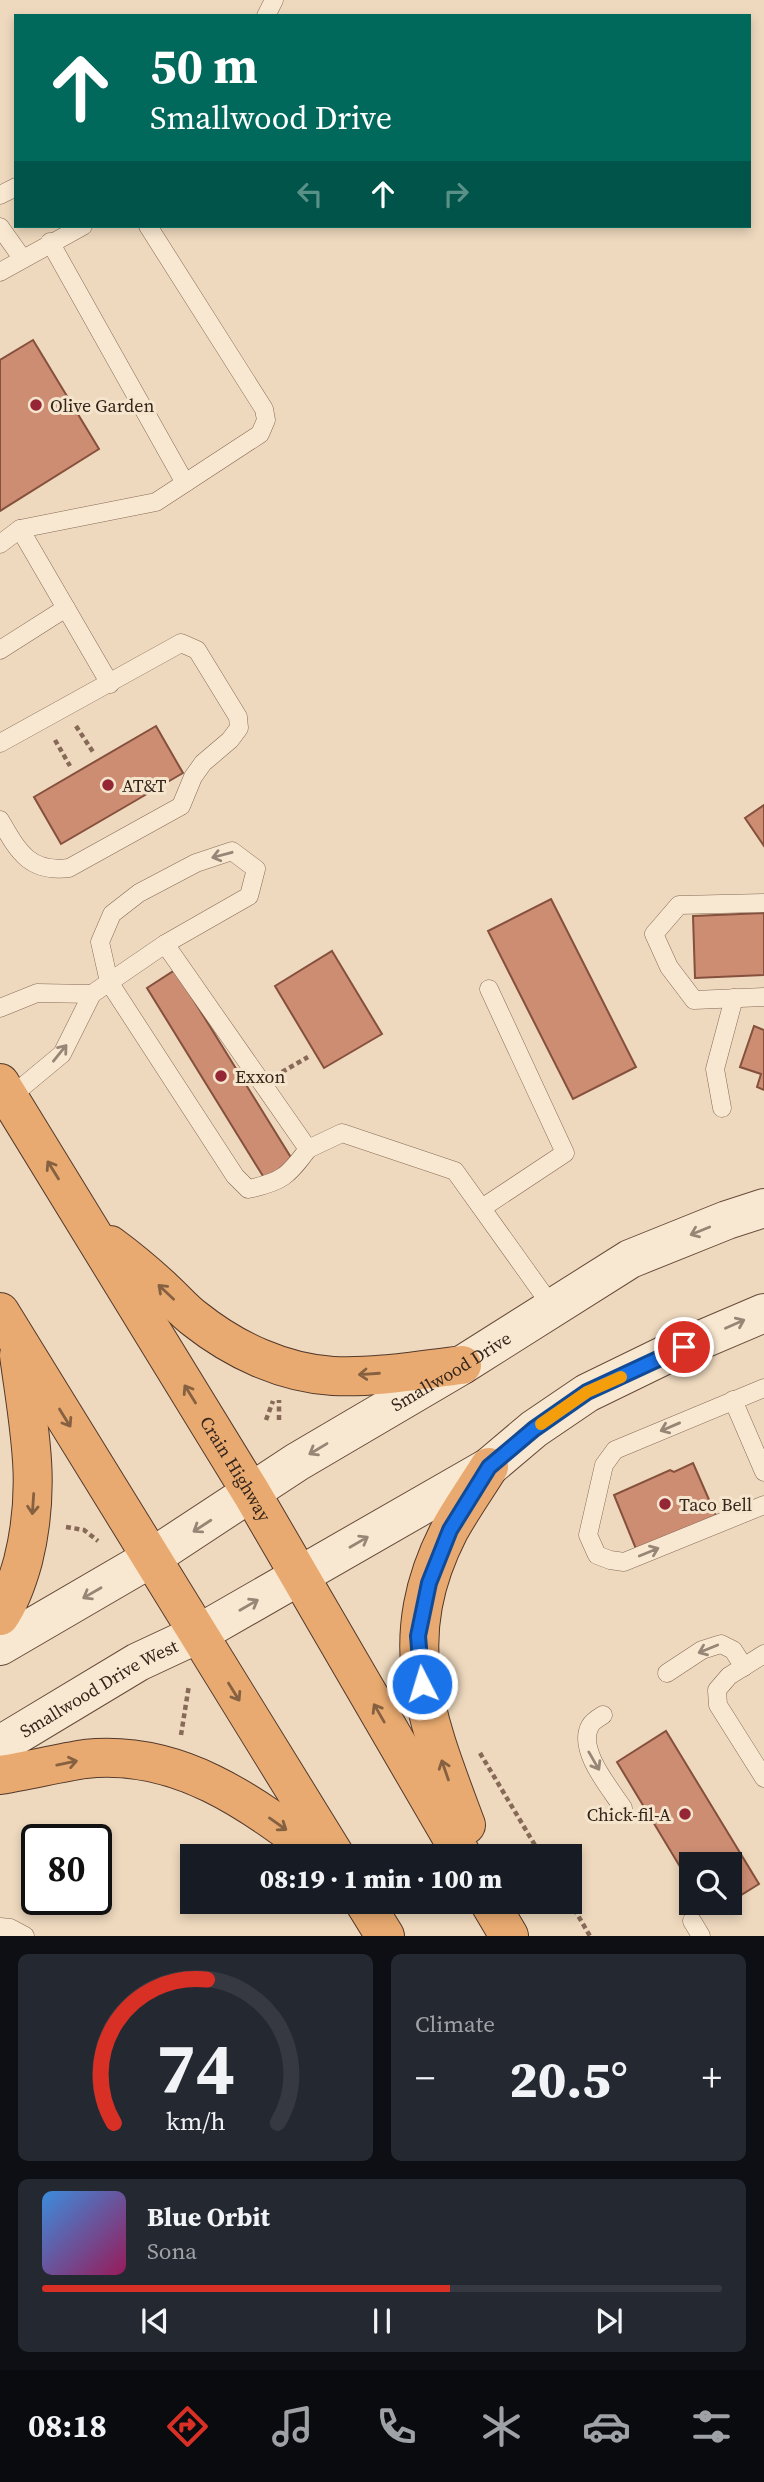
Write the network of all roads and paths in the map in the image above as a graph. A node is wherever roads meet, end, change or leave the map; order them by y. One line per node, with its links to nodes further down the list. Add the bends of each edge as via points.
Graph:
1 (0, 227): 5 (lane)
2 (79, 228): 4 (lane)
3 (149, 228): 7 (lane, via 264,409 266,420 260,434)
4 (50, 242): 5 (lane); 7 (lane)
5 (22, 258): 6 (lane)
6 (0, 272)
7 (186, 483): 8 (lane, via 156,502)
8 (20, 529): 9 (lane); 10 (lane)
9 (0, 544)
10 (66, 607): 11 (lane); 12 (lane)
11 (0, 650)
12 (110, 684): 13 (lane); 14 (lane, via 181,643 197,650 238,717 239,728 203,762 181,806 69,868 53,870 29,861)
13 (0, 743)
14 (0, 820)
15 (764, 903): 21 (lane, via 679,905 654,934 669,967 694,1000)
16 (165, 944): 17 (lane); 17 (lane, one-way to 17, via 249,896 256,869 232,851 196,863 139,893 112,914 100,942); 25 (lane)
17 (109, 982): 19 (lane); 25 (lane, via 235,1176 248,1189 271,1184 290,1173)
18 (489, 989): 26 (lane, via 565,1153)
19 (92, 994): 22 (lane, via 37,993); 23 (lane, one-way to 19, via 62,1054)
20 (764, 997): 21 (lane)
21 (734, 998): 24 (lane, via 715,1069)
22 (0, 1008)
23 (5, 1091): 28 (highway, Crain Highway, one-way to 23)
24 (722, 1108)
25 (308, 1149): 26 (lane, via 342,1133 455,1171)
26 (482, 1208): 29 (lane)
27 (764, 1208): 29 (main road, Smallwood Drive, one-way to 29, via 630,1259)
28 (89, 1228): 32 (highway, one-way to 28, via 335,1376 306,1373 255,1356 194,1319); 37 (highway, Crain Highway, one-way to 28)
29 (553, 1308): 32 (main road, Smallwood Drive)
30 (764, 1313): 35 (main road, one-way to 30, via 587,1392)
31 (8, 1326): 41 (highway, one-way to 41); 43 (highway, one-way to 43, via 34,1462 33,1504 20,1572)
32 (461, 1365): 37 (main road, Smallwood Drive, one-way to 37, via 297,1462)
33 (764, 1388): 34 (lane)
34 (733, 1400): 36 (lane); 38 (lane, one-way to 38, via 615,1450 604,1465 588,1535 597,1555 624,1562)
35 (489, 1467): 42 (main road, one-way to 35); 60 (highway, one-way to 35, via 424,1700 418,1636 438,1557)
36 (764, 1472)
37 (252, 1494): 41 (main road, Smallwood Drive, one-way to 41); 42 (highway, Crain Highway)
38 (764, 1505)
39 (63, 1527): 40 (path, via 84,1530)
40 (102, 1544)
41 (151, 1558): 44 (highway); 45 (main road, one-way to 45)
42 (300, 1576): 44 (main road, one-way to 42); 59 (highway, Crain Highway, one-way to 42)
43 (0, 1616)
44 (198, 1634): 52 (main road, Smallwood Drive West, via 138,1662); 58 (highway, one-way to 58)
45 (0, 1646)
46 (764, 1654): 47 (lane)
47 (744, 1667): 48 (lane, one-way to 48, via 733,1650 721,1644 702,1650); 55 (lane, via 717,1690 718,1705)
48 (667, 1673)
49 (190, 1676): 51 (path)
50 (603, 1715): 56 (lane, one-way to 56, via 590,1725 585,1740)
51 (181, 1739)
52 (0, 1745)
53 (475, 1745): 61 (path)
54 (0, 1775): 57 (highway, one-way to 57, via 84,1759 157,1763 237,1795)
55 (764, 1779)
56 (623, 1808)
57 (305, 1844)
58 (328, 1844)
59 (455, 1844)
60 (472, 1844)
61 (534, 1844)
62 (371, 1914): 66 (highway)
63 (577, 1914): 67 (path)
64 (0, 1927): 65 (lane)
65 (25, 1936)
66 (385, 1936)
67 (590, 1936)

